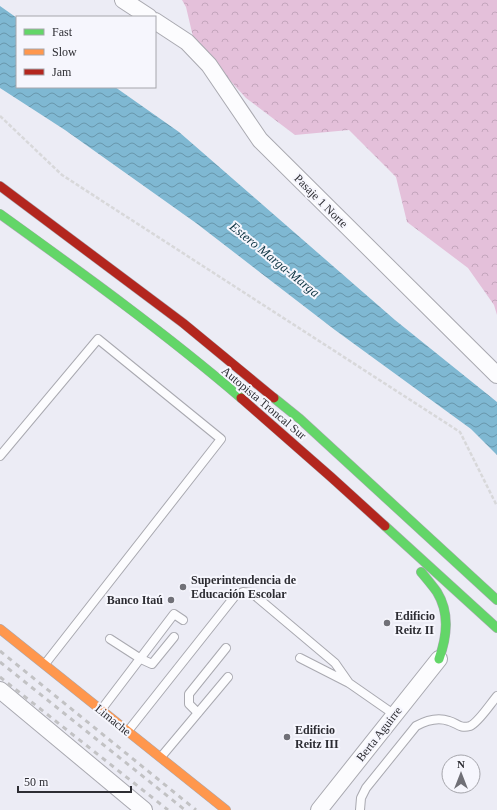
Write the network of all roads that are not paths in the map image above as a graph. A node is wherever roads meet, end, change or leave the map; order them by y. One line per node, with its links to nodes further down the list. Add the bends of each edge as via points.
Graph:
1 (123, 0): 2 (street)
2 (147, 16)
3 (156, 22): 6 (street, Pasaje 1 Norte, via 187,42 209,65 260,140)
4 (0, 186): 9 (main road, Autopista Troncal Sur, via 183,323 300,419)
5 (0, 214): 8 (main road, Autopista Troncal Sur, via 175,344 278,430)
6 (497, 375)
7 (0, 456): 19 (lane, via 98,338 221,439)
8 (383, 525): 11 (main road, Autopista Troncal Sur); 18 (main road, via 431,584 442,602 446,631)
9 (497, 600)
10 (183, 620): 17 (lane, via 174,614)
11 (497, 628)
12 (0, 629): 19 (main road, Limache)
13 (174, 637): 17 (lane, via 152,664)
14 (110, 639): 17 (lane)
15 (226, 648): 25 (lane, via 189,694 189,704)
16 (300, 658): 21 (lane)
17 (141, 659): 24 (lane)
18 (439, 659): 26 (street, Berta Aguirre)
19 (45, 665): 24 (main road, Limache)
20 (228, 677): 25 (lane)
21 (349, 683): 26 (lane); 27 (lane, via 335,663 252,593 243,592 236,596)
22 (0, 690): 29 (street)
23 (497, 696): 32 (lane, via 470,726 460,727 451,721 433,719 416,726 366,788 361,798)
24 (101, 710): 27 (main road, Limache)
25 (198, 712): 28 (lane)
26 (394, 715): 31 (street, Berta Aguirre)
27 (128, 732): 28 (main road, Limache)
28 (160, 758): 30 (main road, Limache)
29 (144, 810)
30 (226, 810)
31 (320, 810)
32 (360, 810)

